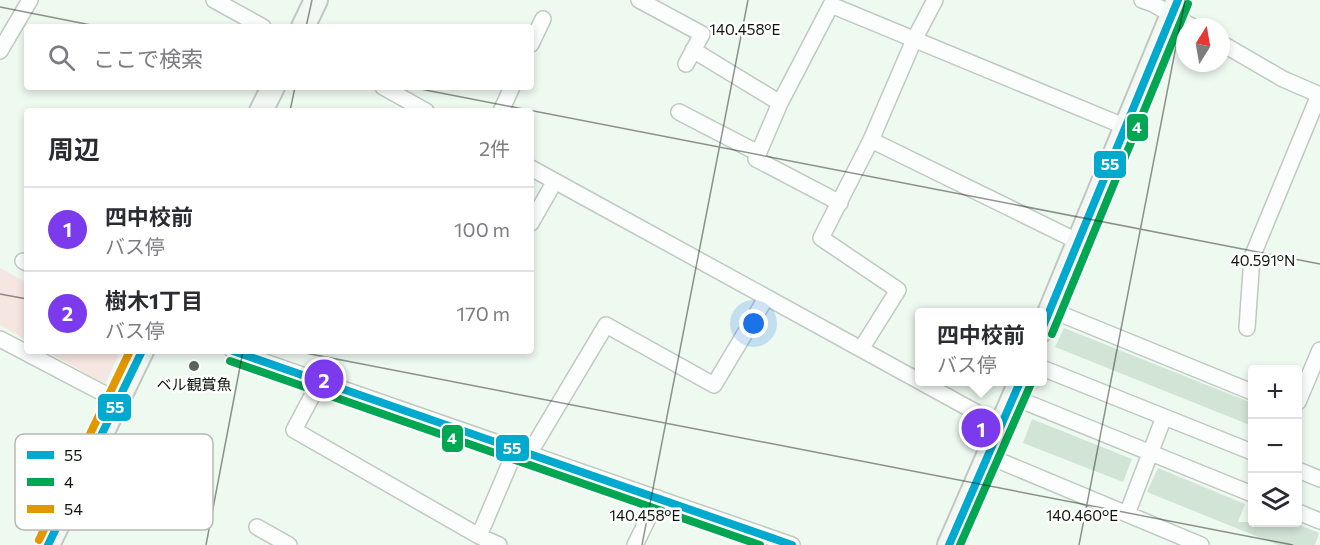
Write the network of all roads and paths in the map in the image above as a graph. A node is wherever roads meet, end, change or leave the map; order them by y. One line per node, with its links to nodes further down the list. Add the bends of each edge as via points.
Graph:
1 (30, 0): 16 (street)
2 (213, 0): 10 (street)
3 (316, 0): 11 (street)
4 (639, 0): 15 (street, via 702,34)
5 (935, 0): 13 (street)
6 (1142, 0): 8 (street)
7 (826, 3): 13 (street); 22 (street)
8 (1175, 8): 27 (street)
9 (543, 19): 12 (street)
10 (257, 24)
11 (304, 24)
12 (534, 38)
13 (914, 40): 27 (street); 28 (street)
14 (1230, 48): 21 (street)
15 (693, 50): 17 (street); 22 (street)
16 (0, 51)
17 (686, 64)
18 (272, 90): 23 (street)
19 (388, 90): 24 (street)
20 (511, 90): 25 (street)
21 (1320, 95): 37 (street, via 1252,257)
22 (780, 103): 29 (street)
23 (262, 108)
24 (421, 108)
25 (502, 108)
26 (679, 112): 29 (street)
27 (1126, 127): 34 (street)
28 (872, 140): 32 (street); 34 (street)
29 (758, 153): 32 (street, via 756,159)
30 (534, 170): 31 (street)
31 (555, 181): 33 (street); 35 (street)
32 (840, 203): 39 (street, via 821,238 897,290)
33 (534, 218)
34 (1079, 242): 36 (street)
35 (766, 298): 39 (street); 57 (street, via 714,385 606,325)
36 (1047, 320): 50 (street)
37 (1247, 328)
38 (0, 339): 41 (street)
39 (861, 349): 46 (street)
40 (1320, 350): 51 (street)
41 (24, 352)
42 (29, 354): 52 (street)
43 (141, 354): 52 (street)
44 (242, 354): 47 (street)
45 (1047, 370): 53 (street)
46 (915, 379)
47 (320, 381): 57 (street); 69 (street, via 294,430)
48 (928, 386): 54 (street)
49 (1017, 389): 54 (street); 58 (street)
50 (1248, 391)
51 (1302, 393)
52 (118, 401): 55 (street)
53 (1164, 417): 56 (street); 58 (street)
54 (1001, 426): 59 (street)
55 (102, 434)
56 (1248, 450)
57 (523, 451): 63 (street); 69 (street)
58 (1150, 453): 62 (street); 64 (street)
59 (988, 456): 64 (street); 75 (street)
60 (1302, 472): 61 (street)
61 (1320, 479)
62 (1248, 492)
63 (658, 498): 73 (street); 74 (street)
64 (1127, 514): 76 (street)
65 (1302, 514): 66 (street)
66 (1320, 521)
67 (257, 526): 71 (street)
68 (55, 530): 70 (street)
69 (478, 536): 72 (street)
70 (48, 545)
71 (289, 545)
72 (499, 545)
73 (635, 545)
74 (792, 545)
75 (949, 545)
76 (1200, 545)

